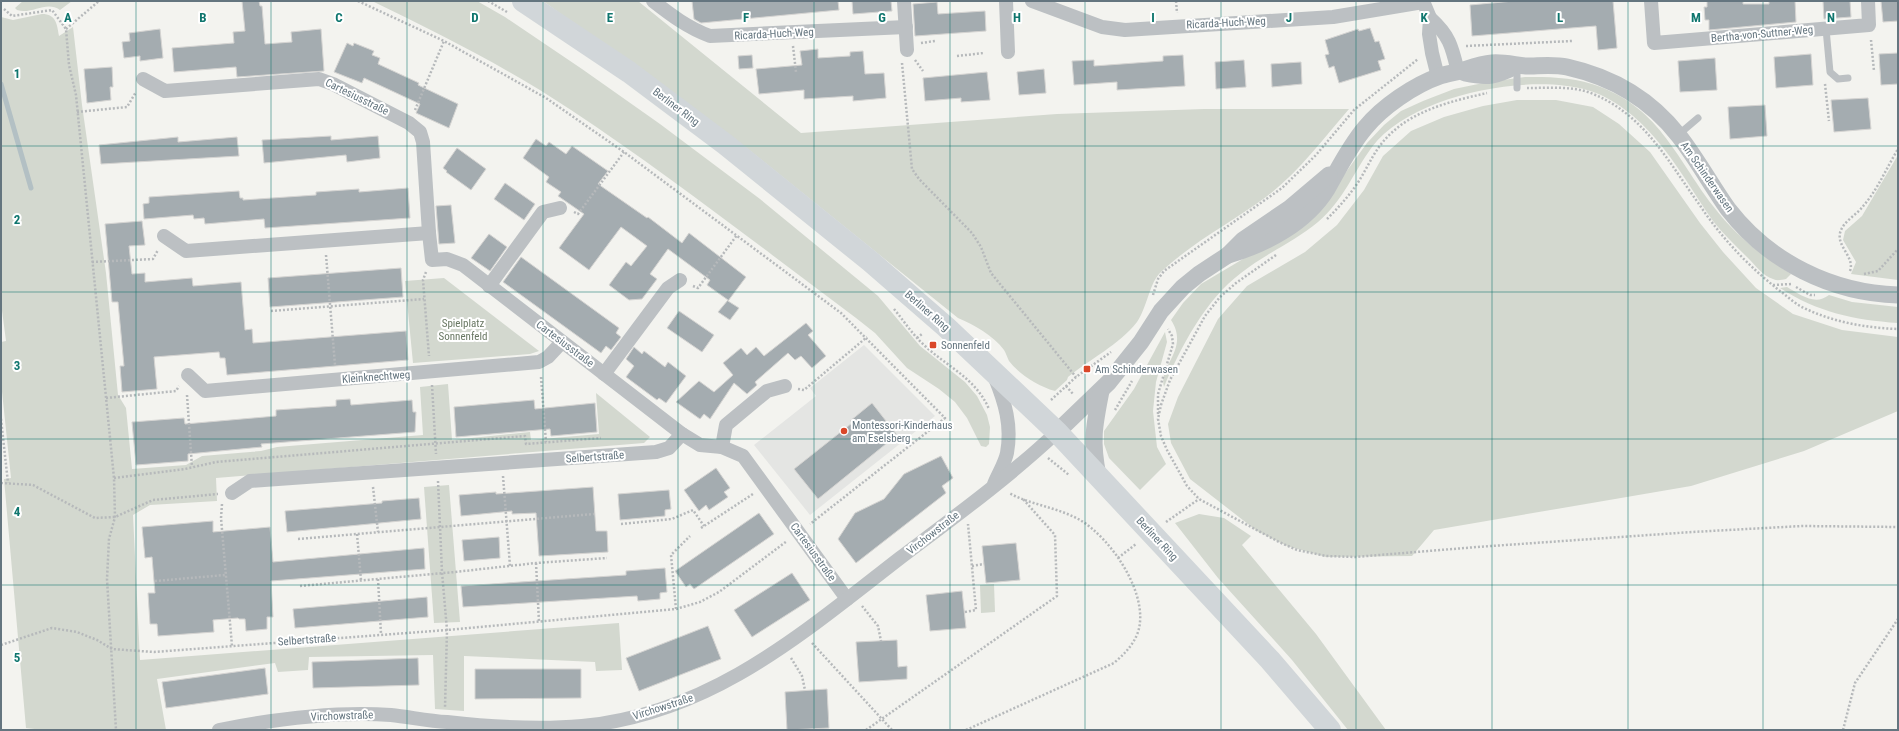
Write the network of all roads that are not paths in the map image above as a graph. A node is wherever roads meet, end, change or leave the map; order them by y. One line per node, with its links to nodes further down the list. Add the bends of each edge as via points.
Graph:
1 (653, 1): 11 (street, Ricarda-Huch-Weg, via 674,17 710,36)
2 (904, 1): 11 (street)
3 (1006, 1): 14 (street)
4 (1032, 1): 8 (street, Ricarda-Huch-Weg, via 1102,26 1125,30 1333,17)
5 (1651, 1): 12 (street, Bertha-von-Suttner-Weg, via 1654,43)
6 (1868, 1): 12 (street, Bertha-von-Suttner-Weg, via 1869,25)
7 (1423, 2): 8 (street, Ricarda-Huch-Weg); 10 (street)
8 (1397, 4)
9 (518, 8): 30 (main road, Berliner Ring, via 629,72 725,144 870,261)
10 (1430, 18): 16 (street, via 1442,29 1452,47); 17 (street, via 1429,34)
11 (906, 27): 13 (street)
12 (1826, 29): 18 (lane, via 1830,72 1838,79)
13 (908, 50)
14 (1008, 52)
15 (1517, 66): 16 (street, Am Schinderwasen, via 1492,63); 20 (lane); 22 (street, Am Schinderwasen, via 1565,66 1589,72 1636,95 1660,114)
16 (1458, 72): 17 (street, Am Schinderwasen)
17 (1438, 77): 34 (street, Am Schinderwasen, via 1399,97 1379,112 1338,168 1290,208 1243,240 1183,287 1101,391)
18 (1848, 78)
19 (143, 79): 24 (street, Cartesiusstraße, via 165,91 319,79 410,123 420,132 423,142)
20 (1517, 88)
21 (1698, 118): 22 (lane)
22 (1678, 135): 28 (street, Am Schinderwasen, via 1730,211 1772,252 1796,268 1828,283 1855,290)
23 (560, 208): 27 (street, via 543,212)
24 (429, 233): 25 (street, via 186,251); 27 (street, Cartesiusstraße, via 432,260 447,259 463,265)
25 (164, 236)
26 (680, 280): 31 (street, Cartesiusstraße, via 668,288)
27 (489, 286): 29 (street, Cartesiusstraße)
28 (1898, 295)
29 (562, 342): 31 (street, Cartesiusstraße); 32 (street, Kleinknechtweg, via 548,357 539,362 431,373 205,390)
30 (991, 368): 35 (main road, Berliner Ring); 39 (street, Virchowstraße, via 1004,399 1009,424 1007,454)
31 (604, 374): 36 (street, Cartesiusstraße)
32 (188, 375)
33 (785, 386): 37 (street, via 767,391 726,425)
34 (1090, 410): 35 (street, Am Schinderwasen); 38 (street)
35 (1056, 432): 38 (main road, Berliner Ring); 39 (street, Virchowstraße)
36 (682, 434): 37 (street, Cartesiusstraße, via 700,445); 40 (street, Selbertstraße, via 669,448 656,452 250,482)
37 (722, 447): 41 (street, Cartesiusstraße, via 743,456)
38 (1098, 476): 43 (main road, Berliner Ring, via 1270,660)
39 (993, 485): 41 (street, Virchowstraße)
40 (232, 493)
41 (850, 597): 42 (street, Virchowstraße, via 744,673 710,691 660,710 623,720 545,728 444,722 389,715 335,715)
42 (219, 730)
43 (1330, 730)

